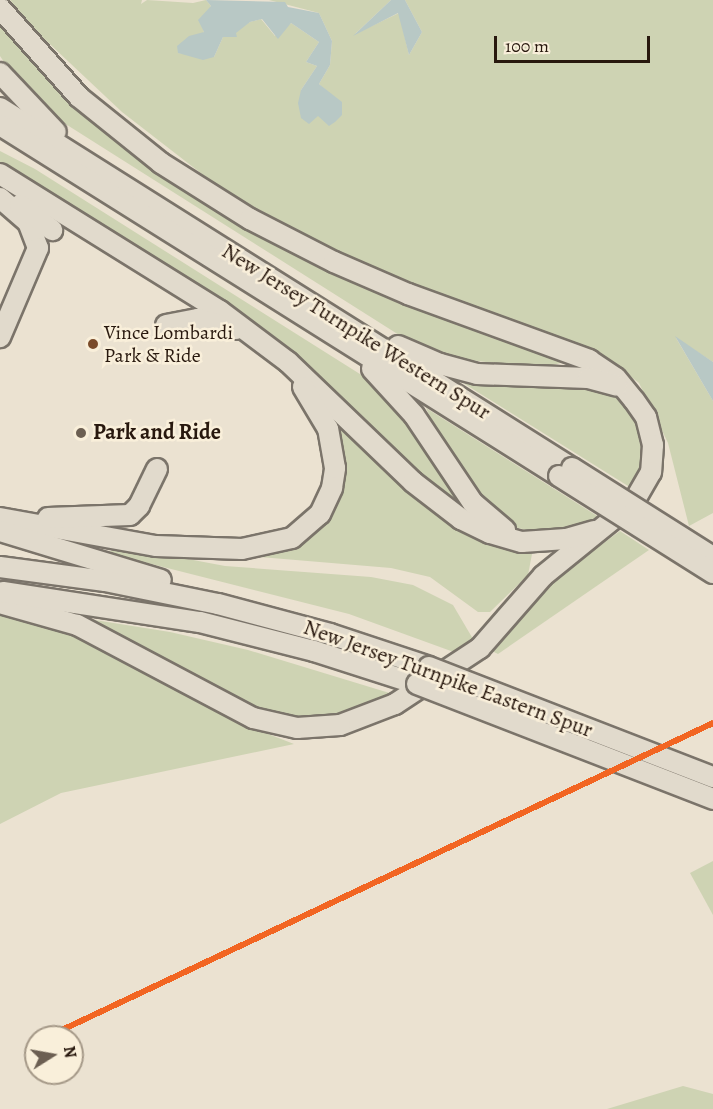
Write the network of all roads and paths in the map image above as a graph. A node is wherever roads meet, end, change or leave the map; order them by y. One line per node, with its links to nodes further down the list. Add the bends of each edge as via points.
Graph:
1 (0, 8): 18 (highway, via 91,109 205,192 294,243 380,283 579,354 607,371)
2 (0, 73): 10 (highway, via 48,125 104,163)
3 (0, 108): 10 (highway, New Jersey Turnpike Western Spur)
4 (0, 125): 7 (highway, New Jersey Turnpike Western Spur)
5 (0, 140): 7 (highway)
6 (0, 174): 15 (highway, via 178,283)
7 (104, 190): 12 (highway, New Jersey Turnpike Western Spur)
8 (0, 193): 11 (highway, via 39,216)
9 (0, 198): 16 (highway, via 28,222 38,248)
10 (152, 203): 13 (highway, New Jersey Turnpike Western Spur)
11 (52, 230)
12 (256, 285): 20 (highway, New Jersey Turnpike Western Spur); 24 (highway, via 292,318 384,380 414,415 484,516 507,531)
13 (310, 303): 18 (highway, via 453,369 505,377 596,379); 20 (highway, New Jersey Turnpike Western Spur)
14 (166, 325): 15 (highway, via 198,319)
15 (246, 333): 17 (highway)
16 (0, 338)
17 (264, 346): 21 (highway, via 311,397 333,447 334,478 329,497 320,514 300,533 262,546 207,549 156,546); 24 (highway, via 288,362 413,482 452,512 507,539)
18 (627, 392): 22 (highway, via 649,426 652,463 643,490)
19 (157, 469): 21 (highway, via 140,506 126,516)
20 (566, 472): 25 (highway, New Jersey Turnpike Western Spur, bridge); 27 (highway, New Jersey Turnpike Western Spur, bridge)
21 (0, 517)
22 (615, 520): 24 (highway, via 575,537); 29 (highway, via 543,576 487,641 457,666 385,709 329,727 297,728 253,718 77,625)
23 (0, 531): 30 (highway, via 171,582)
24 (538, 542)
25 (713, 557)
26 (0, 567): 30 (highway, New Jersey Turnpike Eastern Spur, via 128,586)
27 (713, 573)
28 (0, 591): 32 (highway, New Jersey Turnpike Eastern Spur, bridge, via 200,622 303,647 417,684)
29 (0, 603)
30 (263, 615): 31 (highway, New Jersey Turnpike Eastern Spur, bridge, via 429,668)
31 (713, 777)
32 (713, 799)

